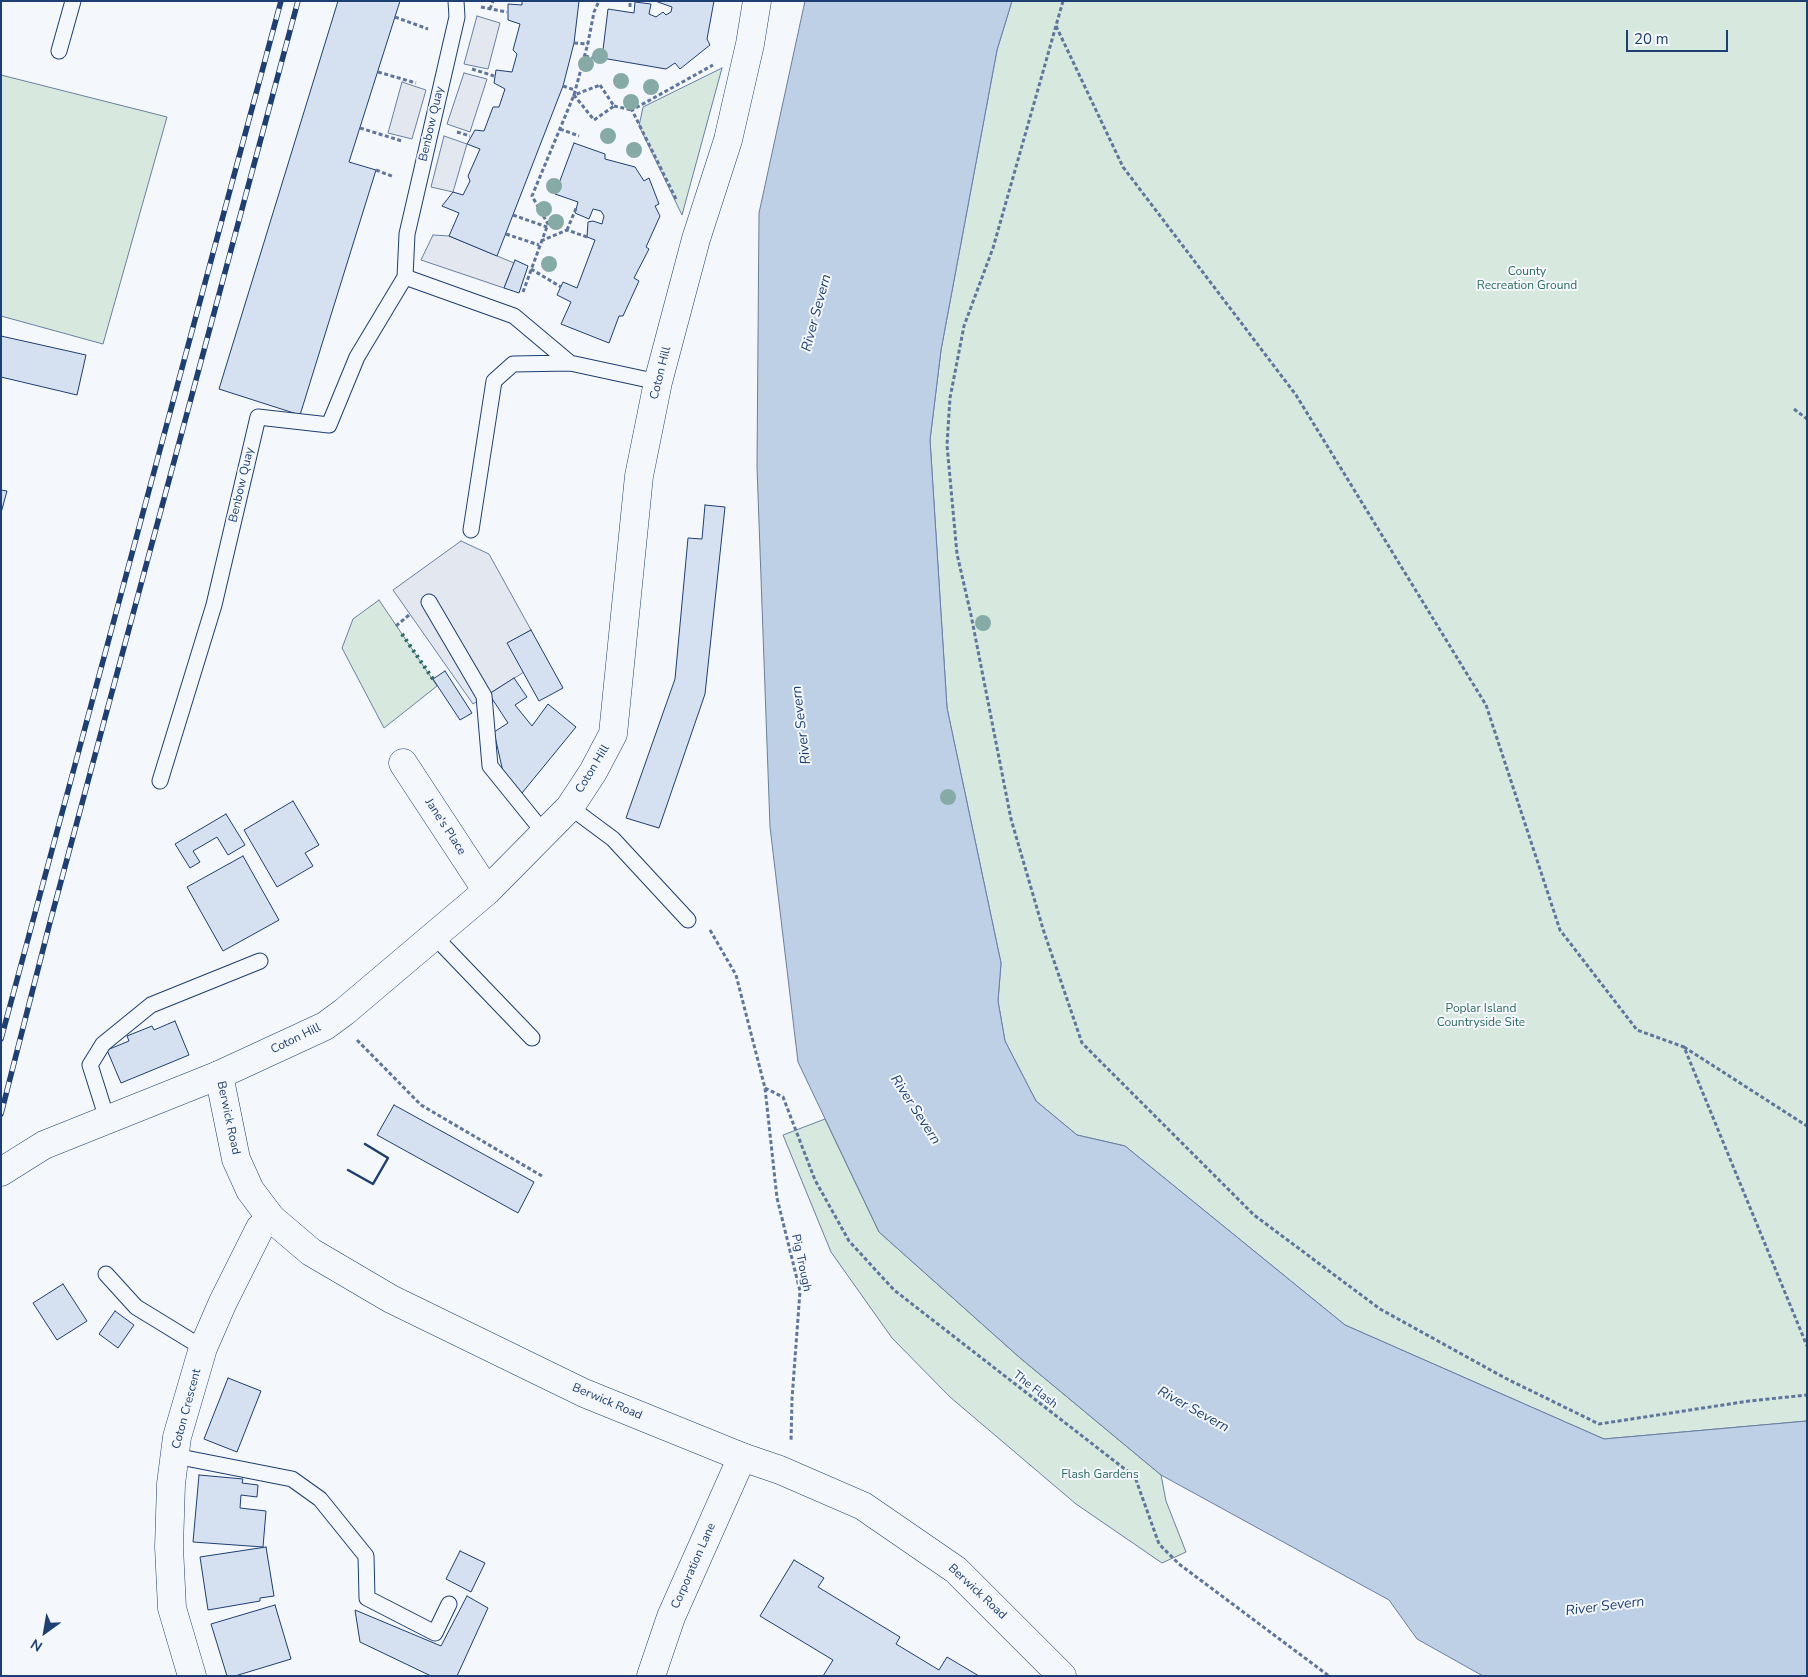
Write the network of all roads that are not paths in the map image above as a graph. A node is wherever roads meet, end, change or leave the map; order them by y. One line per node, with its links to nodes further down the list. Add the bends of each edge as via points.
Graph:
1 (73, 1): 4 (lane)
2 (456, 1): 5 (lane, Benbow Quay, via 457,17 407,234)
3 (757, 1): 7 (main road, Coton Hill, via 728,140 696,239)
4 (59, 51)
5 (405, 277): 6 (lane, via 514,316); 11 (lane, Benbow Quay, via 357,357 329,424 258,417 214,605)
6 (570, 363): 7 (lane); 8 (lane, via 513,364 494,381)
7 (658, 382): 12 (main road, Coton Hill, via 639,476 613,734)
8 (471, 530)
9 (428, 602): 13 (lane, via 484,696 490,766)
10 (403, 763): 14 (main road, Jane's Place)
11 (160, 781)
12 (570, 806): 13 (main road, Coton Hill); 15 (lane, via 613,839)
13 (544, 834): 14 (main road, Coton Hill)
14 (486, 891): 16 (main road, Coton Hill)
15 (688, 920)
16 (436, 937): 18 (lane); 19 (main road, Coton Hill, via 344,1012 318,1029)
17 (260, 961): 20 (lane, via 151,1005 103,1044 90,1065)
18 (532, 1038)
19 (219, 1075): 20 (main road, Coton Hill); 22 (main road, Berwick Road, via 236,1159 250,1190)
20 (107, 1119): 21 (main road, Coton Hill, via 44,1145)
21 (1, 1172)
22 (271, 1218): 24 (main road, Coton Crescent, via 260,1228); 26 (main road, Berwick Road, via 311,1252 391,1299 584,1393)
23 (106, 1274): 24 (lane, via 136,1308)
24 (204, 1348): 25 (main road, Coton Crescent, via 177,1437)
25 (175, 1456): 27 (lane, via 292,1479 320,1499 366,1556 366,1598 436,1633); 28 (main road, Coton Crescent, via 169,1546 172,1608)
26 (742, 1457): 29 (main road, Corporation Lane, via 671,1617); 30 (main road, Berwick Road, via 863,1506 941,1559 956,1570)
27 (449, 1604)
28 (192, 1676)
29 (651, 1676)
30 (1062, 1676)

